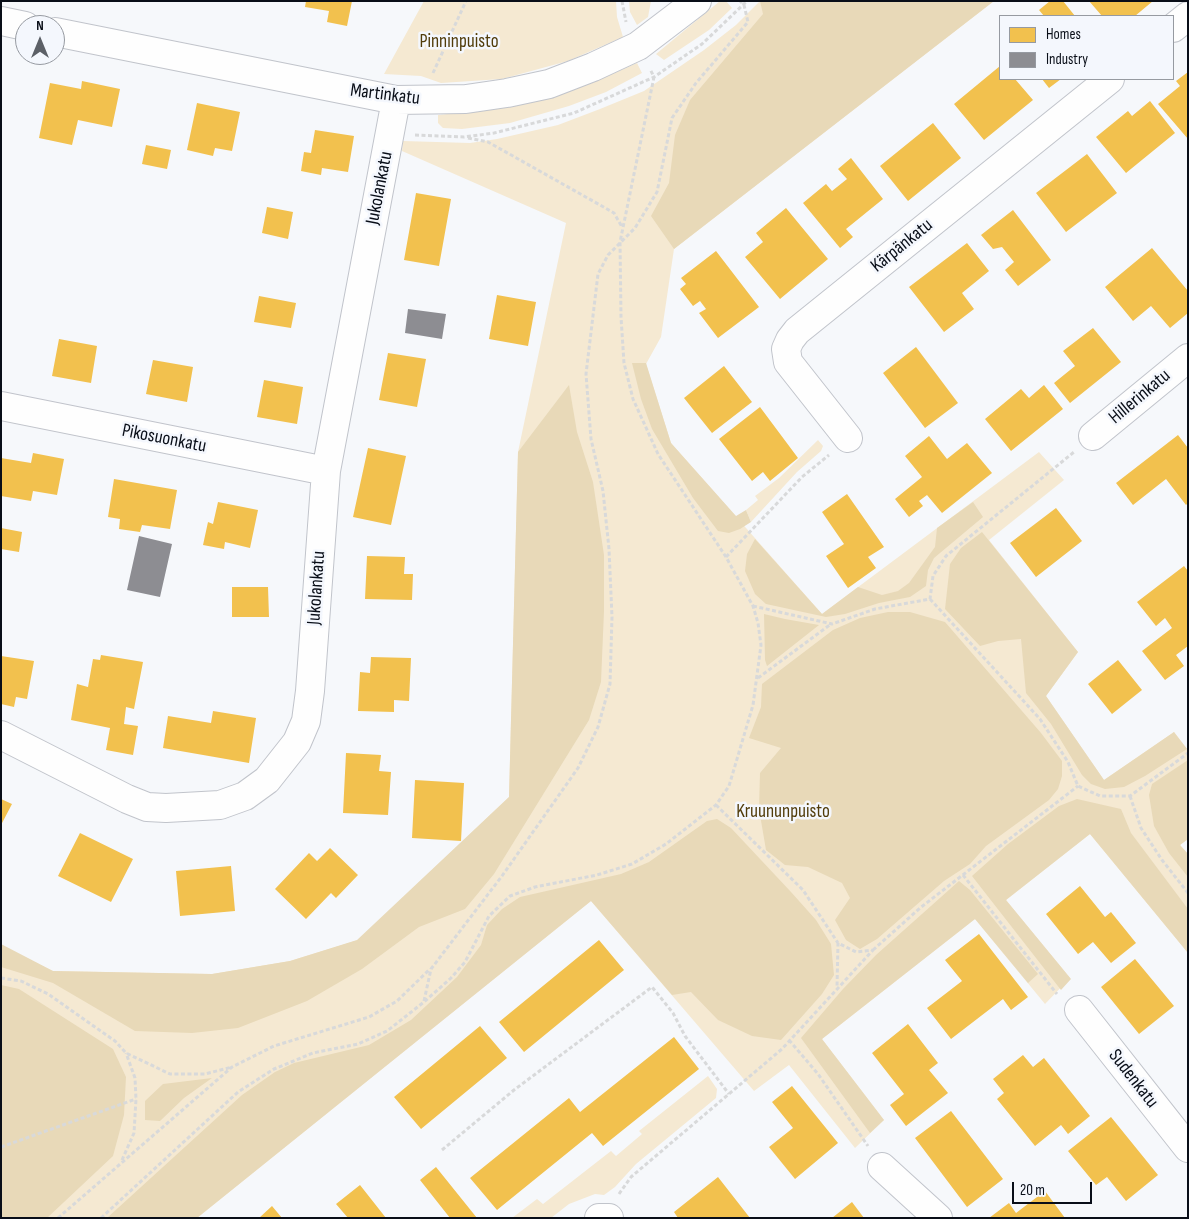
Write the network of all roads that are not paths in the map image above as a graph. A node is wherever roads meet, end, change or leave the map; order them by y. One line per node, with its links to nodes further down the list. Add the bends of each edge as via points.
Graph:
1 (688, 4): 8 (street, Martinkatu, via 638,46 548,84 466,99)
2 (1188, 16): 5 (street)
3 (1, 21): 4 (street)
4 (15, 24)
5 (1174, 27)
6 (65, 34): 8 (street, Martinkatu)
7 (1109, 80): 12 (street, Kärpänkatu, via 797,331 790,340 786,349 788,362)
8 (396, 100): 13 (street, Jukolankatu)
9 (1188, 358): 11 (street, Hillerinkatu)
10 (1, 406): 13 (street, Pikosuonkatu)
11 (1093, 436)
12 (848, 438)
13 (326, 471): 14 (street, Jukolankatu, via 306,721 297,742 267,780 245,796 220,805 147,807 127,800)
14 (1, 735)
15 (1079, 1010): 16 (street, Sudenkatu)
16 (1188, 1148)
17 (882, 1167): 20 (street)
18 (599, 1218): 19 (street)
19 (608, 1218)
20 (938, 1218)

